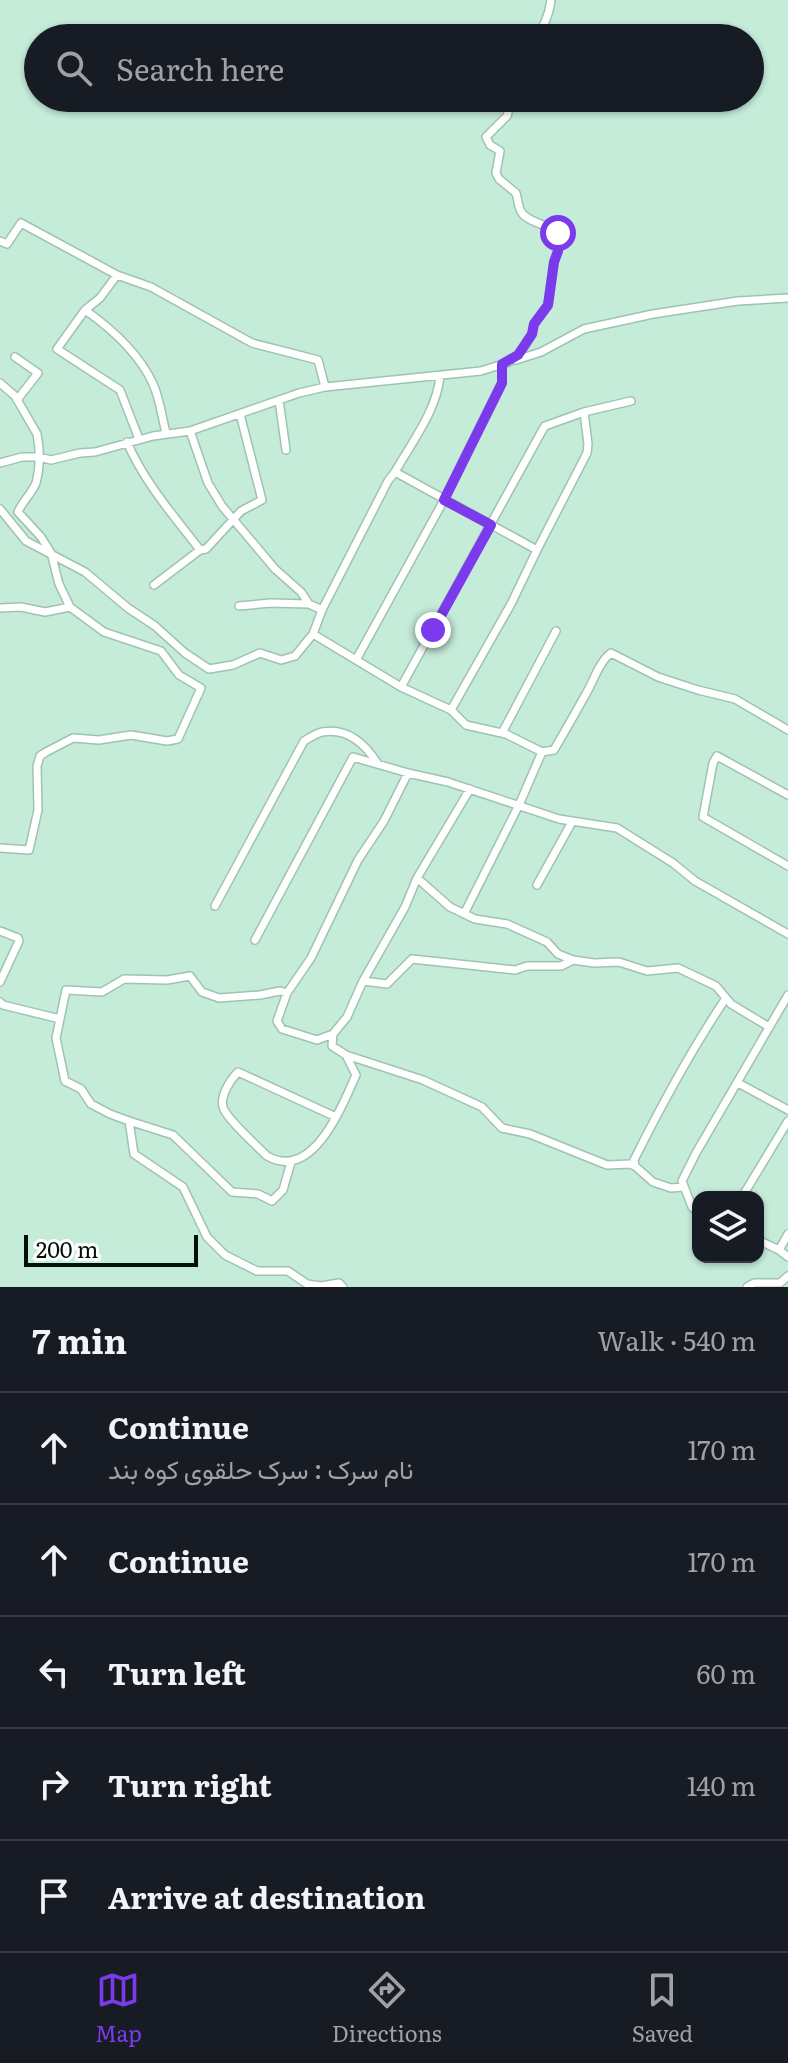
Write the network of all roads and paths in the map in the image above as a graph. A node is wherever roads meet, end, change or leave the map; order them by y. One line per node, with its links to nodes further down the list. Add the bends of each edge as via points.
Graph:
1 (551, 0): 2 (street)
2 (544, 24)
3 (508, 112): 9 (street, via 486,137 500,151 496,173 516,193 526,217 558,233 558,251 548,305 518,355)
4 (0, 241): 5 (street, via 7,244 21,223)
5 (117, 275): 7 (street); 12 (street, via 151,287 252,343 318,360)
6 (788, 298): 9 (street, via 738,301 584,329 541,352)
7 (85, 310): 19 (street, via 112,329 140,362 154,385); 20 (street, via 57,349 120,390)
8 (15, 357): 13 (street, via 38,373)
9 (505, 363): 10 (street); 26 (street, via 502,383)
10 (440, 376): 12 (street); 25 (street, via 432,407)
11 (0, 383): 13 (street)
12 (325, 387): 14 (street)
13 (17, 400): 23 (street, via 37,434)
14 (279, 400): 17 (street); 22 (street)
15 (631, 401): 16 (street)
16 (584, 412): 29 (street, via 545,426); 31 (street, via 587,453)
17 (240, 414): 18 (street); 28 (street, via 262,500)
18 (190, 431): 19 (street); 28 (street, via 208,483)
19 (166, 433): 20 (street)
20 (139, 439): 21 (street)
21 (127, 442): 23 (street, via 51,460); 30 (street, via 157,494)
22 (286, 450)
23 (39, 457): 24 (street); 32 (street, via 35,484 18,512)
24 (0, 463)
25 (395, 472): 26 (street); 38 (street)
26 (444, 500): 29 (street); 41 (street)
27 (0, 509): 32 (street, via 26,541)
28 (233, 519): 30 (street); 34 (street)
29 (491, 525): 31 (street); 42 (street)
30 (200, 550): 33 (street)
31 (537, 550): 43 (street)
32 (51, 553): 36 (street); 40 (street, via 85,572 209,669 260,653 281,660 295,656)
33 (154, 585)
34 (309, 604): 35 (street); 38 (street)
35 (239, 606)
36 (70, 607): 37 (street, via 45,612); 53 (street, via 104,632 161,651 179,675 201,688 178,739 73,738 40,756 38,810 29,850)
37 (0, 608)
38 (322, 610): 40 (street)
39 (556, 631): 45 (street)
40 (313, 634): 41 (street)
41 (356, 660): 42 (street)
42 (401, 687): 43 (street)
43 (451, 710): 45 (street, via 466,725)
44 (788, 730): 46 (street, via 735,699 658,677 611,653 554,750)
45 (502, 733): 46 (street)
46 (542, 752): 51 (street)
47 (378, 764): 48 (street); 57 (street, via 355,737 322,732 304,741); 61 (street, via 353,757)
48 (408, 773): 49 (street); 65 (street, via 311,958)
49 (470, 789): 51 (street); 55 (street)
50 (788, 795): 54 (street, via 717,756 703,817)
51 (519, 805): 52 (street); 58 (street)
52 (572, 822): 56 (street); 60 (street, via 617,828)
53 (0, 848)
54 (788, 866)
55 (417, 878): 58 (street); 63 (street)
56 (537, 885)
57 (215, 906)
58 (464, 914): 62 (street, via 507,924)
59 (0, 931): 64 (street, via 19,941)
60 (788, 934)
61 (255, 940)
62 (573, 960): 63 (street, via 515,970 412,959 387,984); 67 (street, via 619,962 647,971 678,968 716,986)
63 (363, 981): 71 (street)
64 (0, 982)
65 (287, 993): 69 (street, via 219,998 202,992 190,976 124,979 102,992 66,990); 71 (street, via 277,1021 282,1029 317,1040)
66 (788, 995): 70 (street)
67 (726, 998): 70 (street); 79 (street, via 678,1075)
68 (0, 1002): 69 (street)
69 (60, 1019): 76 (street, via 56,1038 65,1081 81,1089 91,1104)
70 (769, 1027): 73 (street)
71 (333, 1034): 72 (street, via 332,1046)
72 (346, 1055): 75 (street, via 356,1075); 79 (street, via 423,1080 482,1107 502,1128 607,1165)
73 (738, 1083): 74 (street); 80 (street, via 696,1153)
74 (788, 1110)
75 (336, 1117): 78 (street, via 322,1140); 78 (street, via 235,1074 223,1101 225,1112 267,1156)
76 (129, 1121): 78 (street, via 173,1135 232,1192 272,1201 283,1190); 88 (street, via 134,1154 183,1187 207,1237 225,1255 257,1271 288,1271)
77 (788, 1121): 81 (street)
78 (291, 1162)
79 (635, 1166): 80 (street, via 653,1182)
80 (683, 1187): 82 (street)
81 (746, 1191)
82 (692, 1207)
83 (788, 1234): 85 (street)
84 (764, 1243): 85 (street)
85 (779, 1250): 86 (street)
86 (788, 1257)
87 (788, 1276): 90 (street, via 780,1283)
88 (307, 1285): 89 (street)
89 (343, 1287)
90 (747, 1287)

